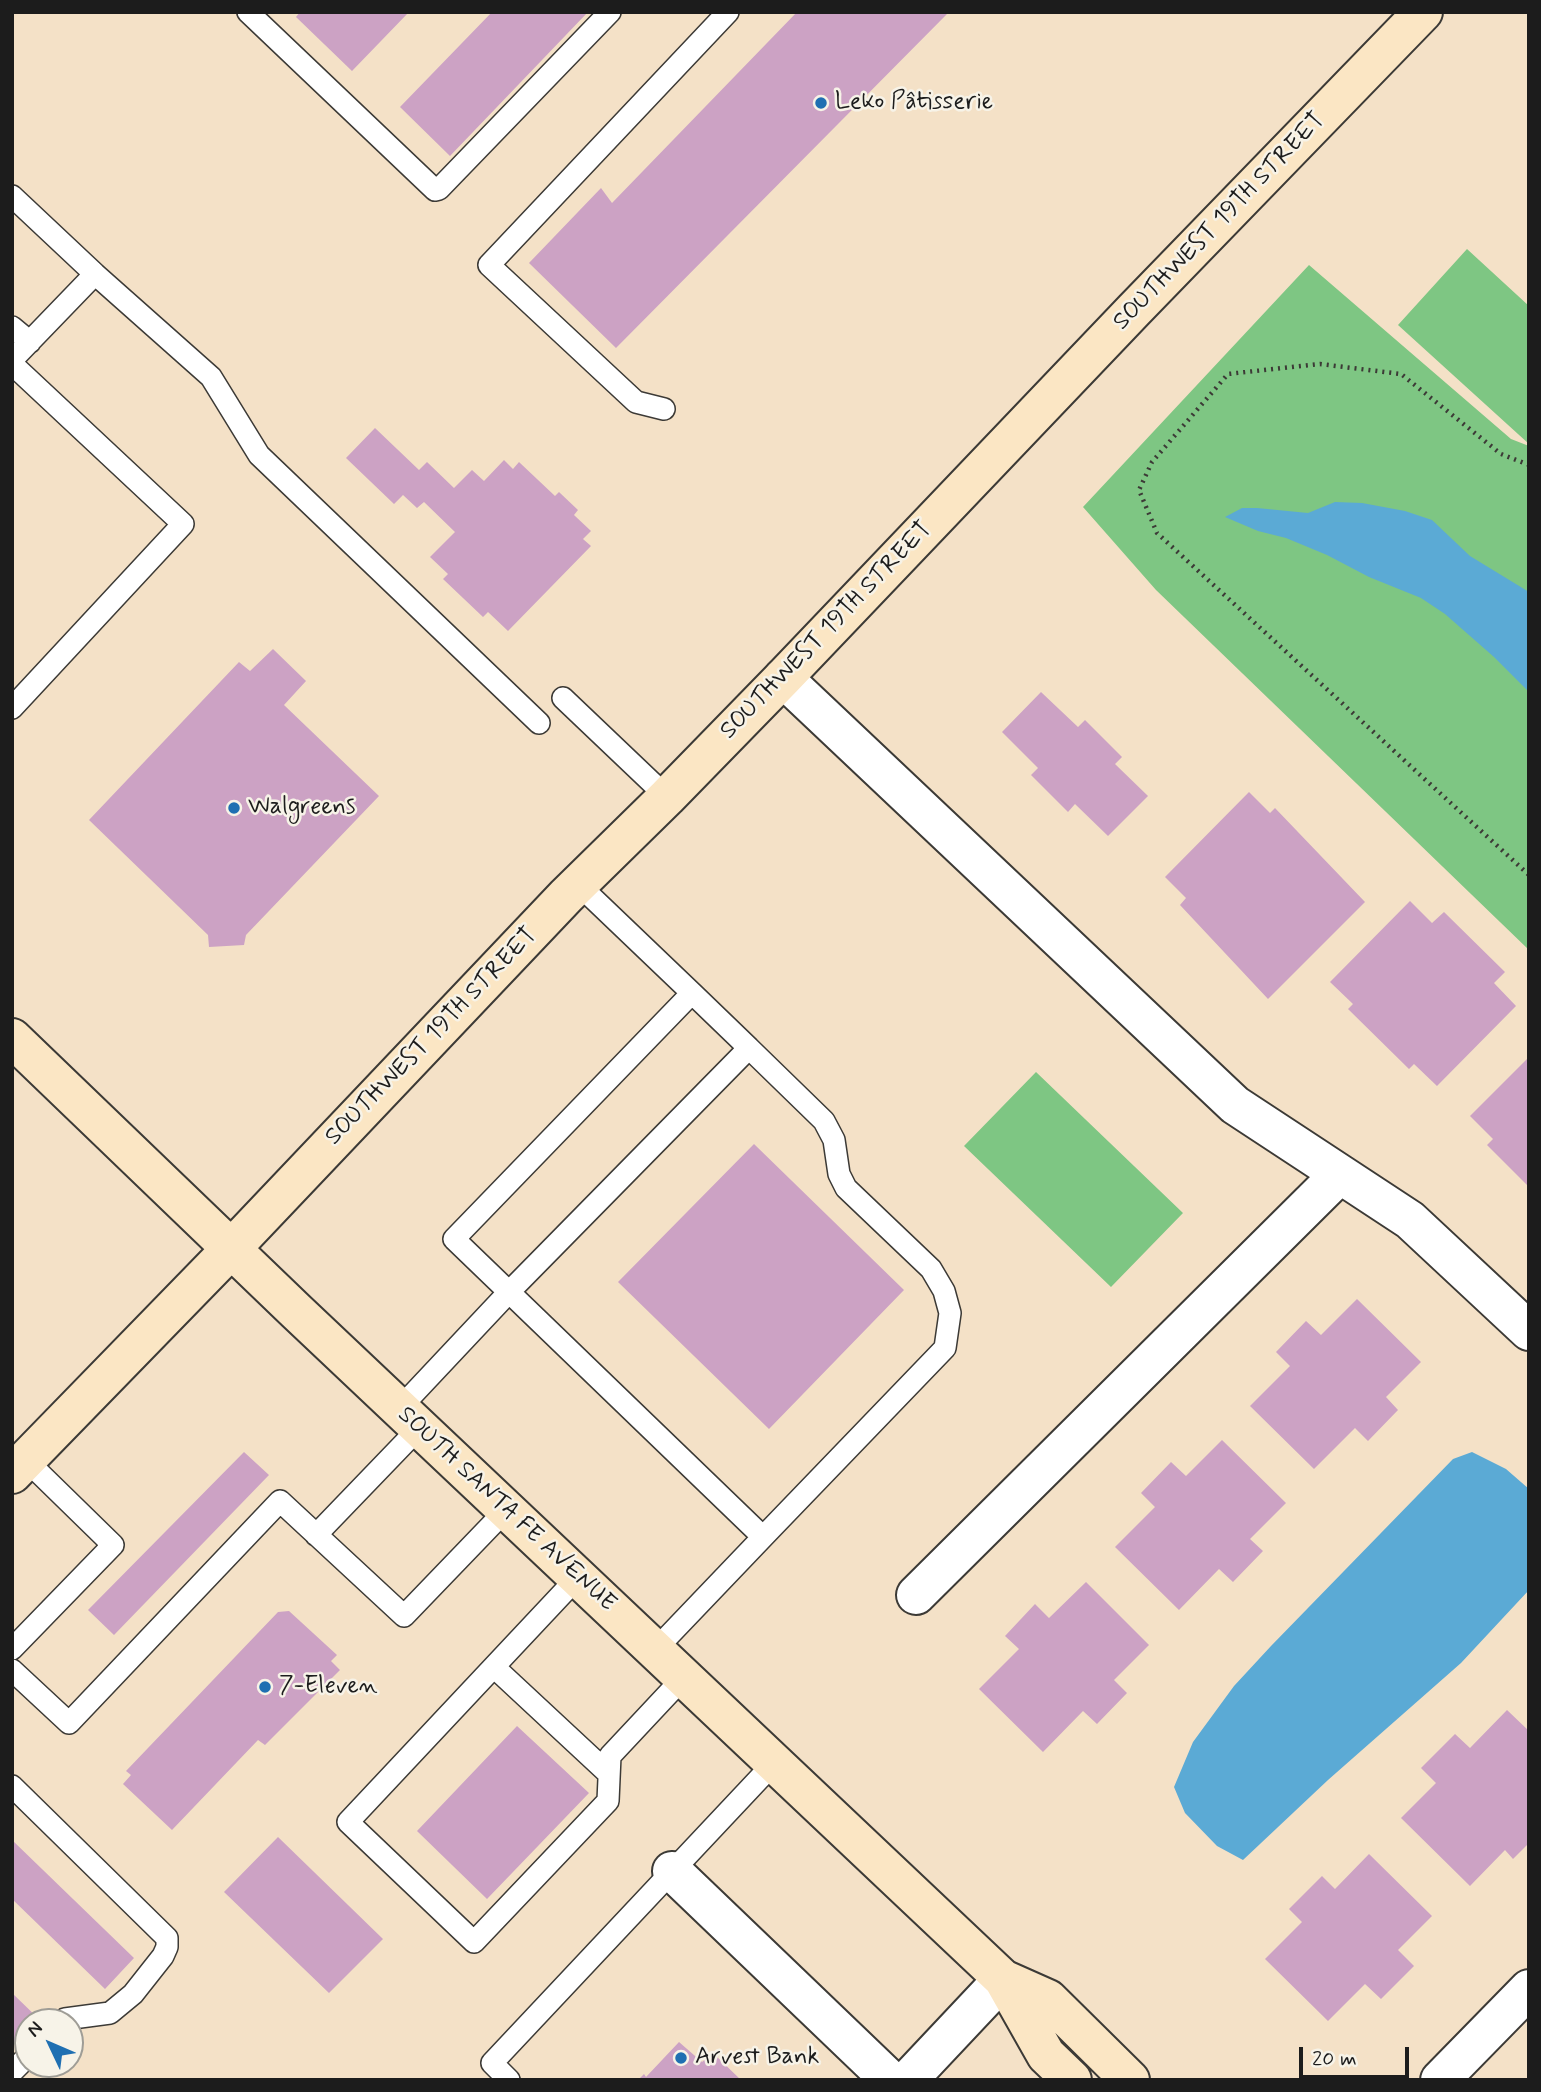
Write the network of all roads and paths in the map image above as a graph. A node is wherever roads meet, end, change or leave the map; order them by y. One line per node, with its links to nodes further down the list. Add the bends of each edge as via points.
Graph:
1 (248, 12): 2 (lane, via 435,190)
2 (610, 12)
3 (728, 12): 10 (lane, via 489,265 636,402)
4 (1423, 12): 12 (street, SOUTHWEST 19TH STREET)
5 (12, 196): 6 (lane)
6 (94, 274): 8 (lane); 15 (lane, via 211,377 259,455)
7 (12, 327): 8 (lane)
8 (30, 342): 9 (lane)
9 (12, 362): 14 (lane, via 183,524)
10 (664, 409)
11 (1529, 465): 17 (path, via 1501,454 1401,373 1320,364 1228,374 1152,462 1139,489 1157,533)
12 (783, 678): 16 (street, SOUTHWEST 19TH STREET); 22 (street, via 1235,1105)
13 (563, 698): 16 (lane)
14 (12, 708)
15 (539, 723)
16 (667, 797): 18 (street, SOUTHWEST 19TH STREET)
17 (1529, 875)
18 (578, 884): 19 (lane); 23 (street, SOUTHWEST 19TH STREET)
19 (692, 993): 21 (lane); 24 (lane, via 454,1239)
20 (12, 1038): 23 (street, SOUTH SANTA FE AVENUE)
21 (749, 1048): 24 (lane); 30 (lane, via 824,1121 834,1140 846,1188 931,1269 950,1313 944,1348)
22 (1340, 1174): 25 (street, via 1410,1220); 32 (street)
23 (231, 1249): 26 (street, SOUTH SANTA FE AVENUE); 27 (street, SOUTHWEST 19TH STREET)
24 (509, 1292): 26 (lane); 30 (lane)
25 (1529, 1331)
26 (409, 1418): 28 (street, SOUTH SANTA FE AVENUE); 29 (lane)
27 (19, 1467): 33 (lane, via 113,1545)
28 (506, 1510): 29 (lane, via 404,1616); 31 (street, SOUTH SANTA FE AVENUE)
29 (316, 1535): 37 (lane, via 280,1501 69,1723)
30 (763, 1537): 34 (lane)
31 (578, 1577): 34 (street, SOUTH SANTA FE AVENUE); 35 (lane)
32 (916, 1595)
33 (12, 1649)
34 (655, 1650): 36 (street, SOUTH SANTA FE AVENUE)
35 (494, 1667): 39 (lane); 39 (lane, via 348,1822 474,1942 608,1801)
36 (684, 1677): 38 (street, SOUTH SANTA FE AVENUE); 39 (lane, via 610,1756)
37 (15, 1679)
38 (774, 1763): 41 (lane); 42 (street, SOUTH SANTA FE AVENUE)
39 (609, 1774)
40 (12, 1786): 44 (lane, via 167,1938 163,1956 133,1994 110,2013)
41 (672, 1871): 45 (lane, via 492,2063); 46 (street)
42 (1003, 1979): 47 (street); 48 (street, SOUTH SANTA FE AVENUE, via 1046,2055); 49 (street, SOUTH SANTA FE AVENUE, via 1048,1999)
43 (1529, 1989): 50 (street)
44 (84, 2016)
45 (509, 2080)
46 (891, 2080)
47 (908, 2080)
48 (1072, 2080)
49 (1130, 2080)
50 (1440, 2080)

